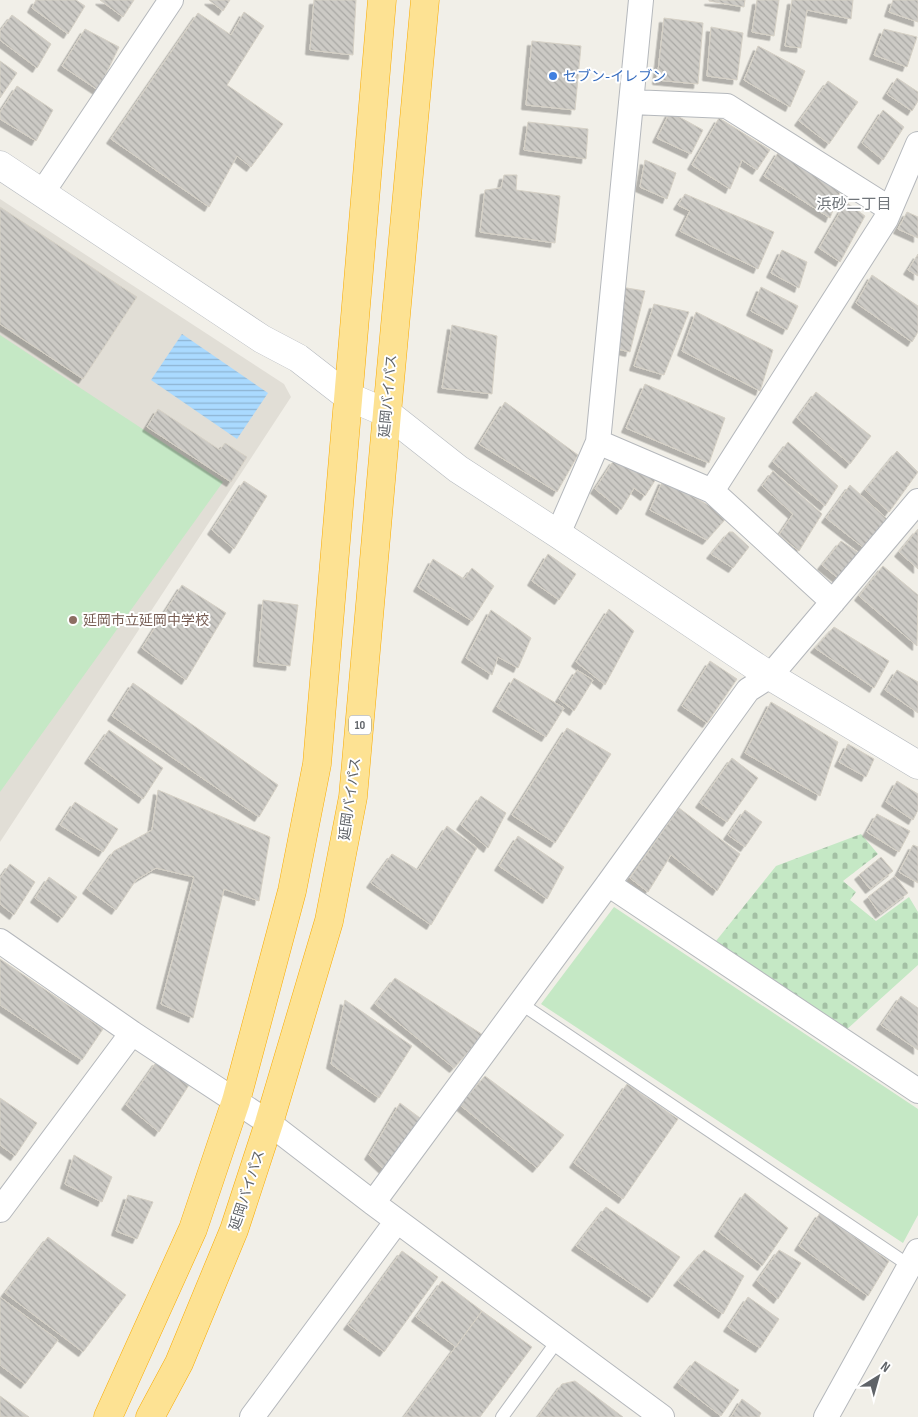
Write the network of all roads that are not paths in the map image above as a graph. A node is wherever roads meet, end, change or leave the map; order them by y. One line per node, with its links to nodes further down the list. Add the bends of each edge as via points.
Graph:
1 (171, 0): 8 (street)
2 (382, 0): 10 (highway)
3 (426, 0): 11 (highway, 延岡バイパス / 10)
4 (641, 0): 5 (street)
5 (631, 102): 9 (street, via 727,106); 12 (street)
6 (918, 144): 9 (street)
7 (0, 165): 8 (street)
8 (42, 193): 10 (street, via 262,339 298,358)
9 (890, 209): 13 (street)
10 (348, 396): 11 (street); 24 (highway, via 317,764 292,891)
11 (386, 413): 15 (street, via 458,469); 25 (highway, 延岡バイパス / 10, via 353,796 329,921)
12 (598, 442): 13 (street); 15 (street)
13 (712, 491): 16 (street)
14 (918, 501): 16 (street)
15 (558, 534): 17 (street)
16 (833, 602): 17 (street)
17 (770, 676): 18 (street); 19 (street, via 748,690)
18 (918, 765)
19 (608, 884): 21 (street); 23 (street)
20 (0, 941): 22 (street)
21 (520, 1003): 26 (street); 29 (lane)
22 (132, 1033): 24 (street); 27 (street)
23 (918, 1091)
24 (236, 1101): 25 (street); 31 (highway, via 193,1229)
25 (269, 1123): 26 (street); 32 (highway, 延岡バイパス / 10, via 234,1230 179,1363)
26 (373, 1204): 28 (street)
27 (0, 1210)
28 (397, 1221): 30 (street); 33 (street)
29 (914, 1258): 36 (street)
30 (558, 1340): 34 (lane); 35 (street)
31 (108, 1417)
32 (150, 1417)
33 (252, 1417)
34 (502, 1417)
35 (662, 1417)
36 (826, 1417)

